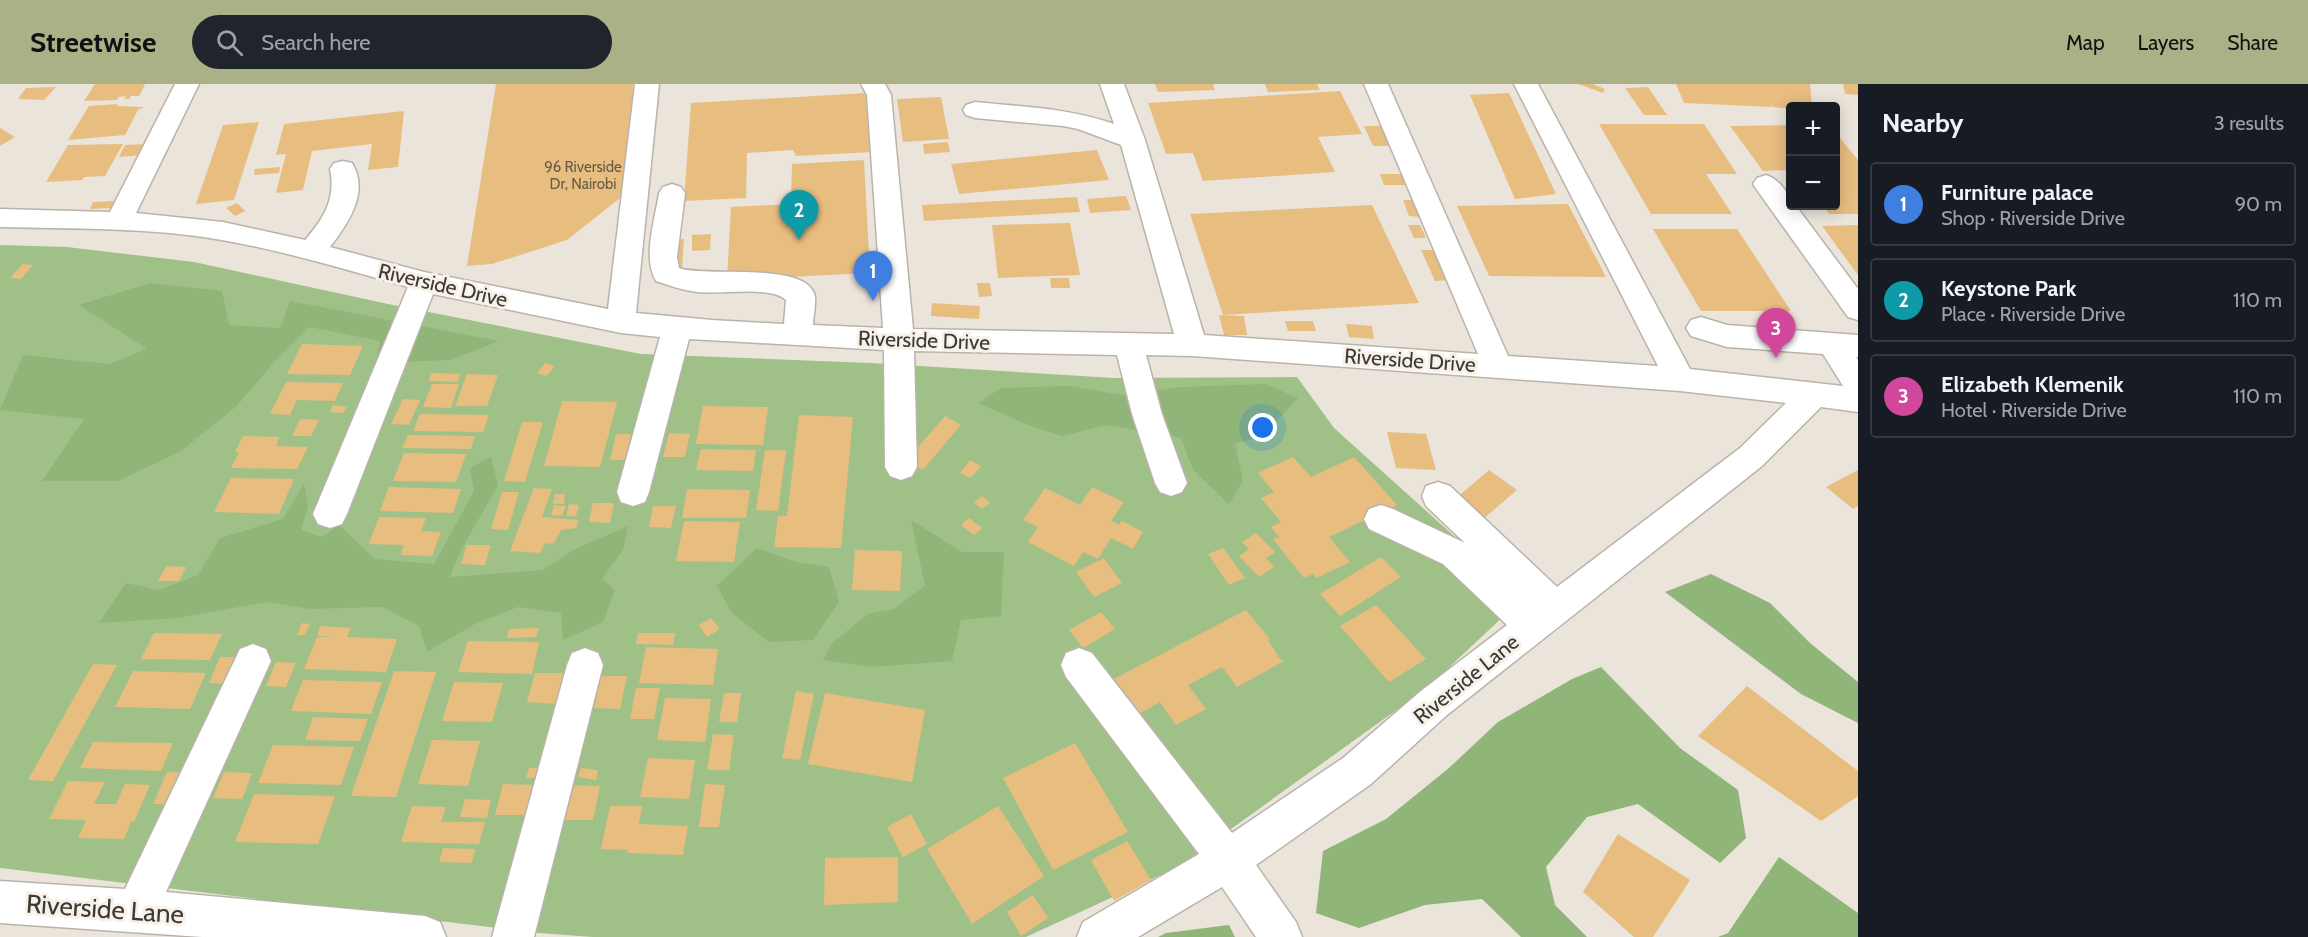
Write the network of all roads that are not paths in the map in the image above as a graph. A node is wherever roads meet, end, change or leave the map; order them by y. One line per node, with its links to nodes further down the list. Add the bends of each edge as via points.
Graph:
1 (187, 84): 13 (street)
2 (647, 84): 17 (street)
3 (873, 84): 21 (street, via 879,95)
4 (1113, 84): 8 (street)
5 (1376, 84): 25 (street)
6 (1526, 84): 26 (street)
7 (975, 110): 8 (street, via 1084,122)
8 (1132, 140): 23 (street)
9 (343, 169): 14 (street, via 347,183 343,204 336,221)
10 (1766, 184): 16 (street)
11 (672, 193): 20 (street, via 663,257 666,274 693,284 789,285 801,296)
12 (0, 218): 13 (street, Riverside Drive)
13 (119, 221): 14 (street, Riverside Drive, via 223,231)
14 (311, 251): 15 (street, Riverside Drive)
15 (424, 282): 17 (street, Riverside Drive); 34 (street)
16 (1858, 310)
17 (621, 322): 18 (street, Riverside Drive)
18 (677, 328): 20 (street, Riverside Drive); 32 (street)
19 (1701, 328): 24 (street, via 1727,336)
20 (796, 335): 21 (street, Riverside Drive)
21 (898, 340): 22 (street, Riverside Drive); 30 (street)
22 (1129, 344): 23 (street, Riverside Drive); 31 (street, via 1138,389)
23 (1191, 345): 25 (street, Riverside Drive)
24 (1845, 345): 27 (street)
25 (1498, 366): 26 (street, Riverside Drive)
26 (1680, 379): 28 (street, Riverside Drive)
27 (1858, 385)
28 (1814, 395): 29 (street, Riverside Drive); 36 (street, Riverside Lane, via 1751,458)
29 (1858, 400)
30 (902, 467)
31 (1171, 483)
32 (633, 492)
33 (1438, 496): 36 (street)
34 (330, 514)
35 (1381, 519): 36 (street, via 1455,554)
36 (1544, 617): 40 (street, Riverside Lane, via 1434,703 1357,771)
37 (253, 661): 42 (street)
38 (585, 665): 44 (street)
39 (1079, 665): 40 (street)
40 (1228, 860): 45 (street, Riverside Lane); 46 (street)
41 (0, 902): 42 (street, Riverside Lane)
42 (136, 910): 43 (street, Riverside Lane)
43 (425, 937)
44 (513, 937)
45 (1098, 937)
46 (1281, 937)

